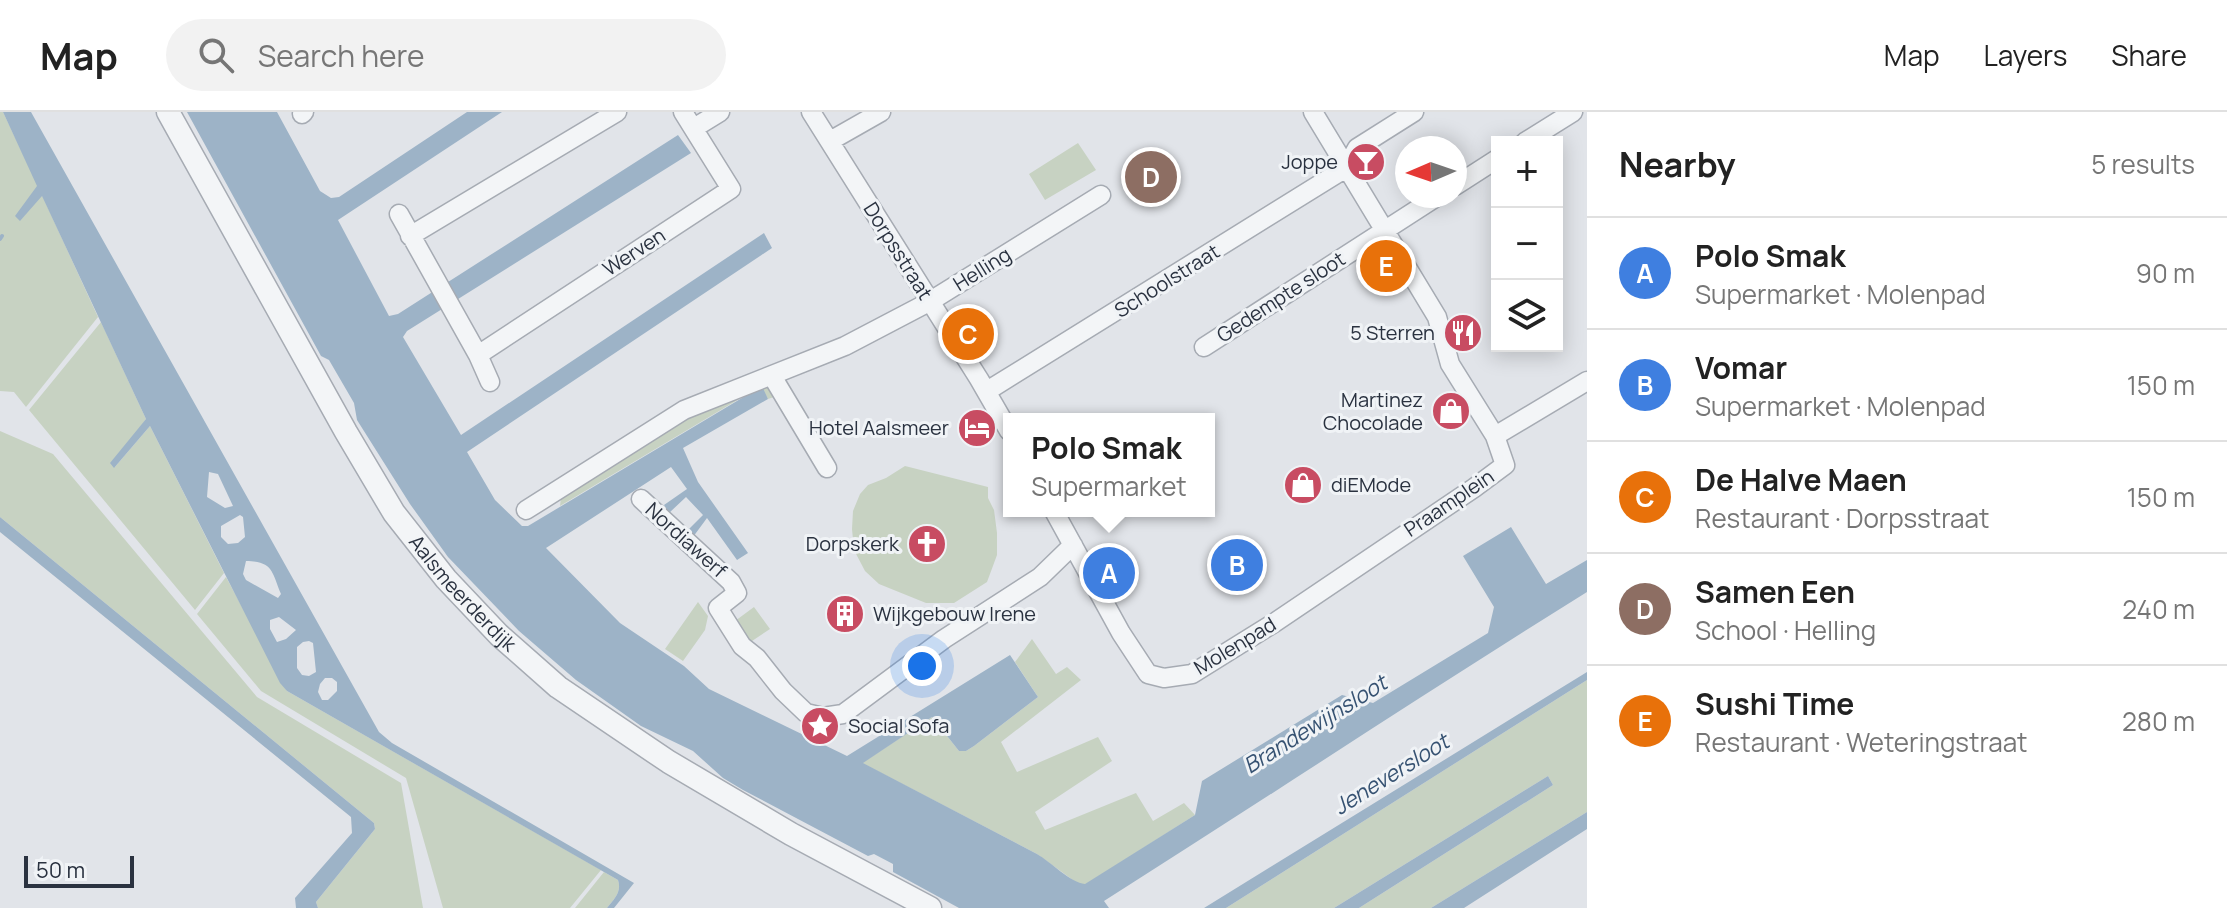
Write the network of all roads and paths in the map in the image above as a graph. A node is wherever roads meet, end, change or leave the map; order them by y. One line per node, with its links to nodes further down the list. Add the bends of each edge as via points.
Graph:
1 (168, 112): 36 (street, Aalsmeerderdijk, via 394,513 499,635 558,687 669,762)
2 (617, 112): 20 (street)
3 (683, 112): 10 (street, Werven)
4 (720, 112): 10 (street)
5 (811, 112): 12 (street, Dorpsstraat)
6 (881, 112): 12 (street)
7 (1313, 112): 14 (street)
8 (1414, 112): 14 (street, Schoolstraat, via 1357,148)
9 (1573, 112): 11 (street)
10 (694, 128): 23 (street, Werven, via 731,189)
11 (1535, 136)
12 (830, 141): 21 (street, Dorpsstraat)
13 (1491, 163): 15 (street)
14 (1346, 168): 19 (street); 27 (street, Schoolstraat)
15 (1467, 178)
16 (1101, 195): 21 (street, Helling)
17 (1419, 208): 19 (street, Gedempte sloot)
18 (399, 214): 20 (street)
19 (1385, 229): 22 (street, Gedempte sloot); 29 (street, via 1440,326 1450,364)
20 (410, 236): 23 (street)
21 (929, 302): 24 (street, Helling, via 830,354); 27 (street, Dorpsstraat)
22 (1204, 347)
23 (478, 355): 26 (street)
24 (772, 376): 30 (street); 32 (street, Helling, via 684,410)
25 (1587, 381): 29 (street)
26 (490, 382)
27 (987, 391): 28 (street, Dorpsstraat)
28 (1003, 420)
29 (1495, 436): 35 (street, Praamplein, via 1505,465)
30 (827, 468)
31 (641, 499): 34 (street, Nordiawerf, via 731,582 737,593 718,608 742,646 806,713 823,717 843,714 1040,577)
32 (526, 510)
33 (1057, 517): 34 (street)
34 (1073, 545): 35 (street, Molenpad, via 1148,674 1164,678 1192,674)
35 (1359, 564)
36 (930, 908)

